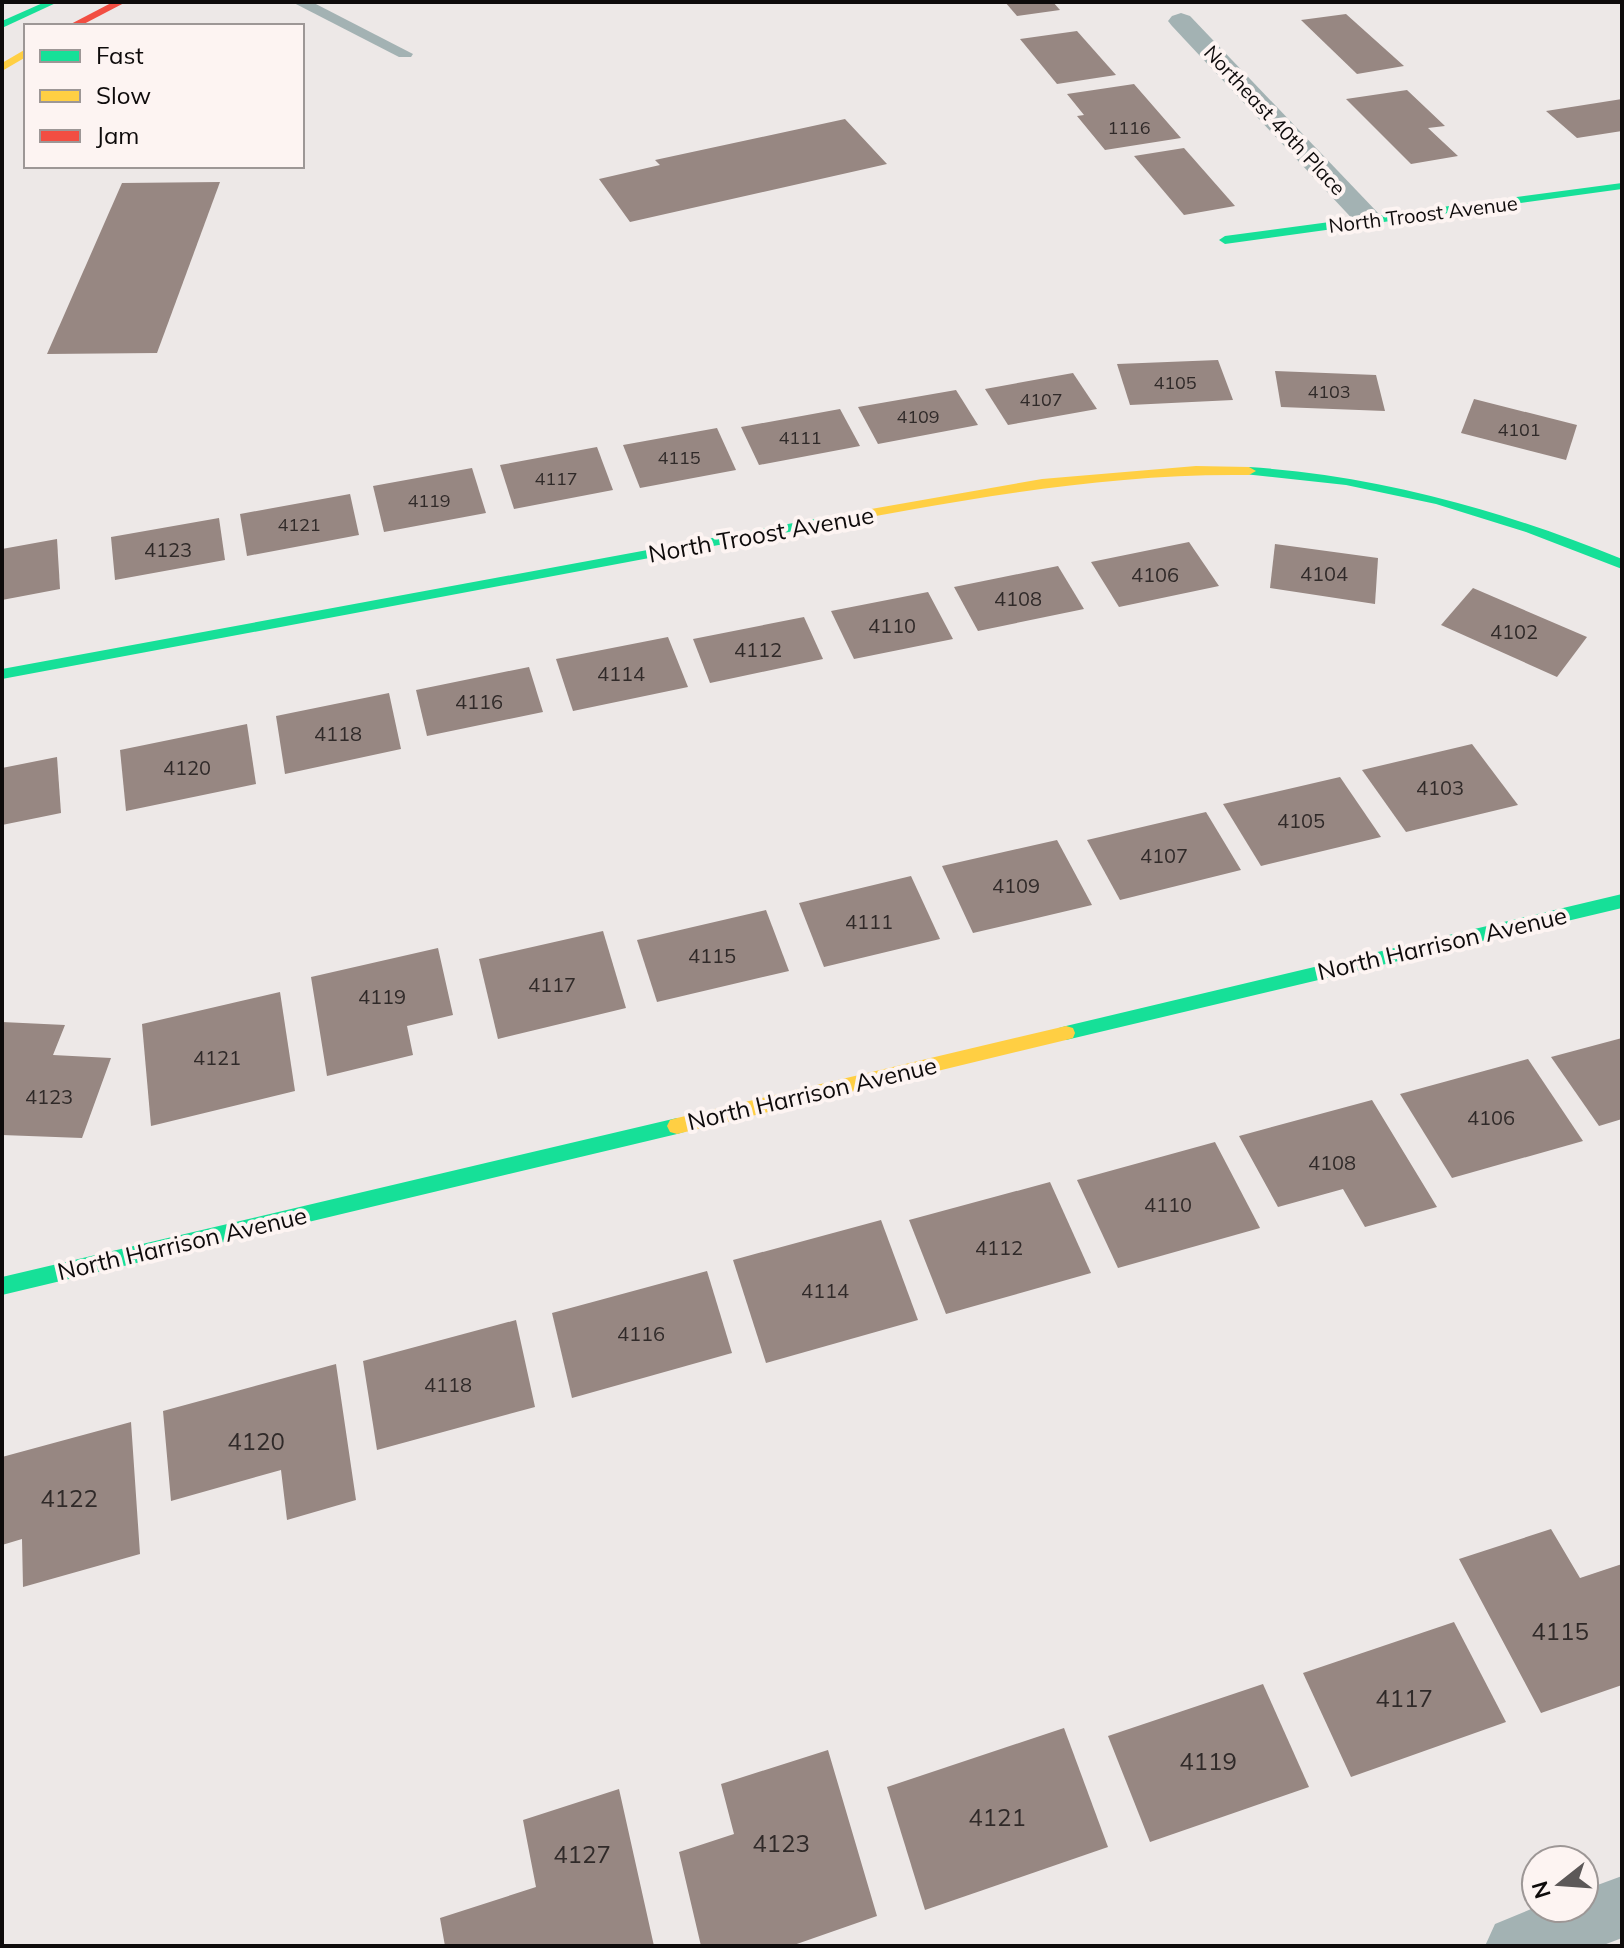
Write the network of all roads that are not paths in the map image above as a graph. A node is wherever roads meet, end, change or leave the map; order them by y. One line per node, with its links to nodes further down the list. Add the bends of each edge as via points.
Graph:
1 (53, 2): 6 (street)
2 (121, 2): 5 (street)
3 (300, 2): 8 (lane)
4 (1181, 21): 11 (street, Northeast 40th Place)
5 (76, 24)
6 (2, 25)
7 (24, 53): 9 (street)
8 (405, 54)
9 (2, 68)
10 (1622, 186): 11 (street, North Troost Avenue)
11 (1369, 220): 12 (street, North Troost Avenue)
12 (1225, 240)
13 (1622, 564): 14 (street, North Troost Avenue, via 1462,503 1344,478 1227,467 1112,471)
14 (2, 674)
15 (1622, 901): 16 (street, North Harrison Avenue)
16 (2, 1286)
17 (1622, 1907): 18 (street)
18 (1517, 1946)

